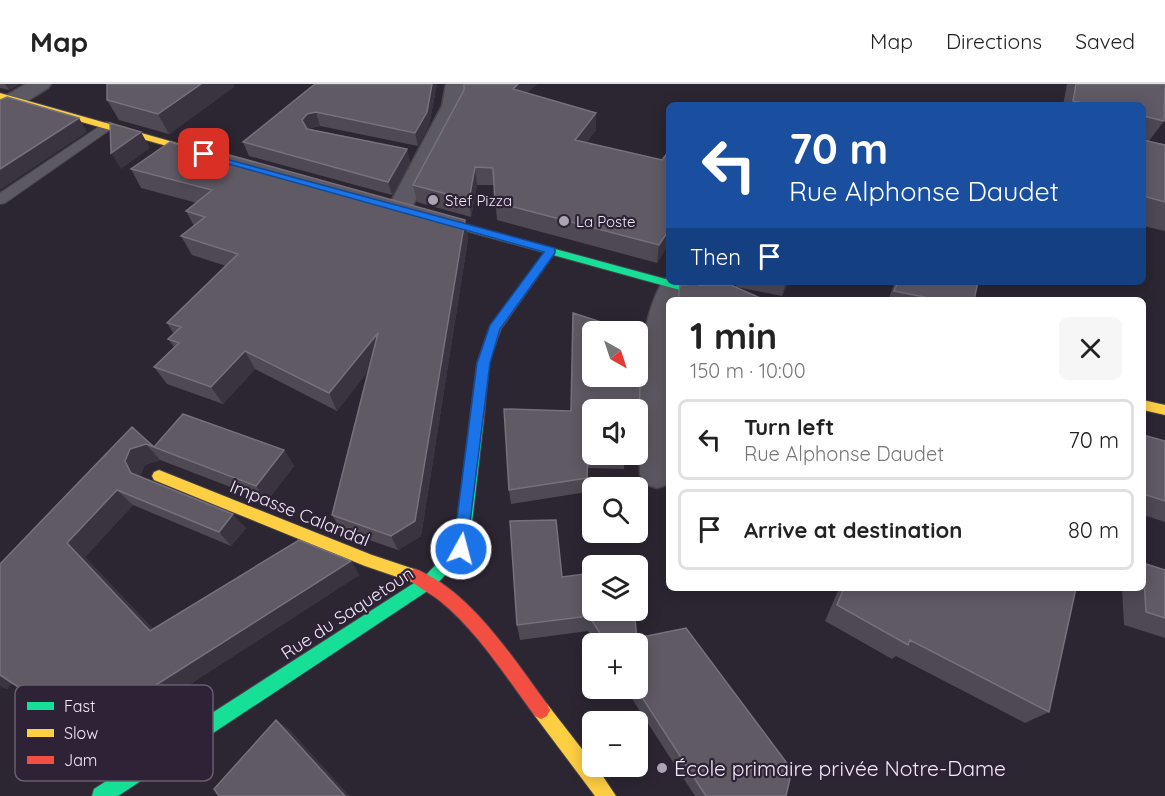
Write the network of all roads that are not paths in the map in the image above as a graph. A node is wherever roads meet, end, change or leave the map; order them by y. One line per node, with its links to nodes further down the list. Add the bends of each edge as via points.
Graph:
1 (41, 84): 3 (street)
2 (456, 84): 7 (street, via 453,106 415,155)
3 (5, 101): 4 (street)
4 (106, 126): 5 (street); 6 (lane)
5 (226, 160)
6 (0, 200)
7 (393, 208): 8 (street)
8 (551, 251): 9 (street); 19 (street, Rue du Saquetoun, via 495,328 483,363 461,549)
9 (666, 284)
10 (670, 285): 11 (street)
11 (674, 286): 12 (street); 13 (street)
12 (668, 297)
13 (718, 297)
14 (666, 301): 17 (street, via 658,355)
15 (1146, 406): 16 (street)
16 (1165, 410)
17 (657, 474)
18 (159, 476): 19 (street, Impasse Calandal, via 370,561)
19 (430, 581): 20 (street, Rue du Saquetoun); 23 (street, via 481,632)
20 (213, 723)
21 (124, 781): 22 (street, Rue du Saquetoun)
22 (101, 796)
23 (607, 796)

